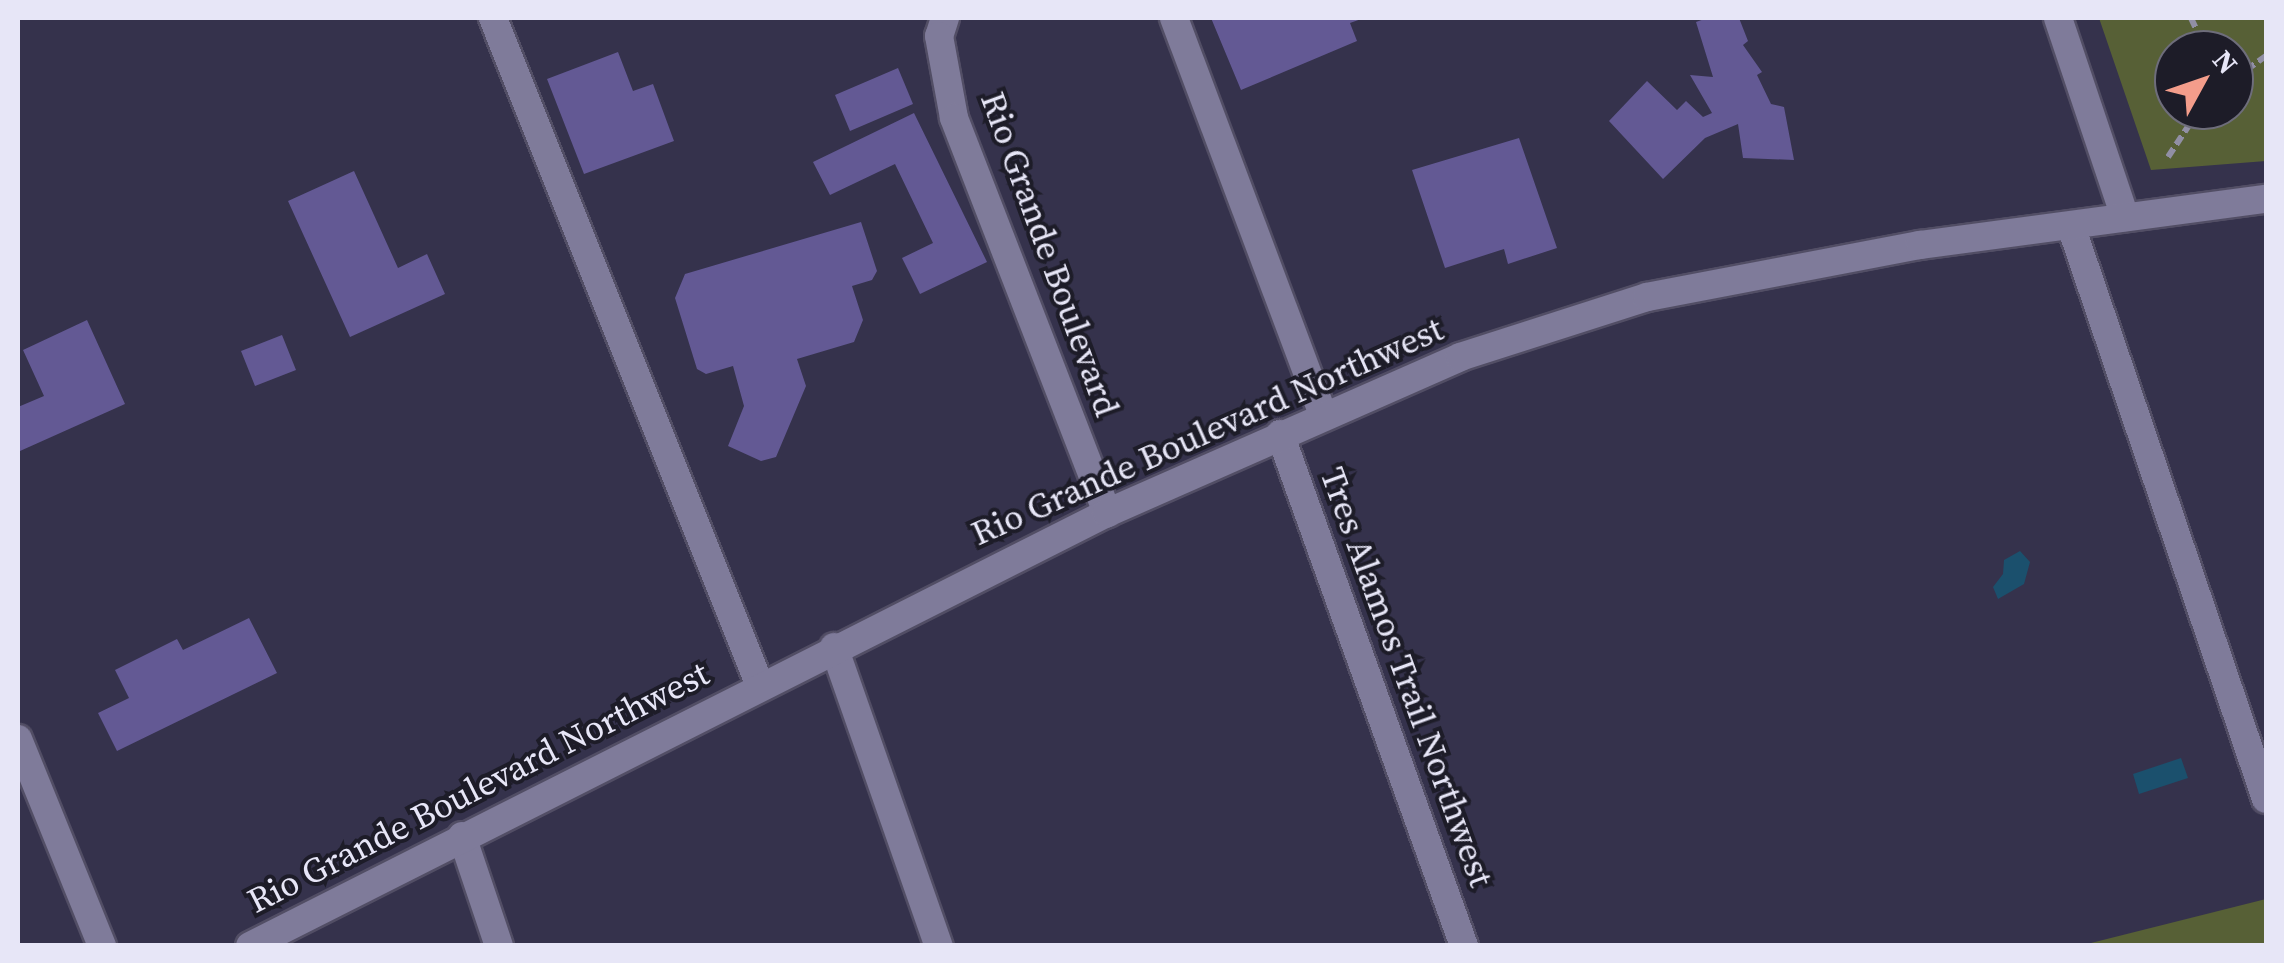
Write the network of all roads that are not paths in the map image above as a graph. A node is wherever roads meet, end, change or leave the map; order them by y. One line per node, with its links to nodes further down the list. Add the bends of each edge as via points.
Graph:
1 (493, 18): 12 (street)
2 (945, 18): 10 (street, Rio Grande Boulevard, via 939,36 954,118)
3 (1174, 18): 8 (street)
4 (2058, 18): 6 (street)
5 (2266, 199): 6 (street, Rio Grande Boulevard Northwest)
6 (2125, 217): 7 (street, Rio Grande Boulevard Northwest)
7 (2072, 228): 8 (street, Rio Grande Boulevard Northwest, via 1920,245 1647,296 1460,356); 14 (street)
8 (1323, 414): 9 (street, Rio Grande Boulevard Northwest)
9 (1280, 434): 10 (street, Rio Grande Boulevard Northwest); 20 (street, Tres Alamos Trail Northwest)
10 (1107, 513): 11 (street, Rio Grande Boulevard Northwest)
11 (834, 647): 12 (street, Rio Grande Boulevard Northwest); 19 (street)
12 (760, 686): 15 (street, Rio Grande Boulevard Northwest)
13 (18, 739): 16 (street)
14 (2266, 800)
15 (462, 836): 17 (street, Rio Grande Boulevard Northwest); 18 (street)
16 (102, 946)
17 (250, 946)
18 (500, 946)
19 (939, 946)
20 (1464, 946)

